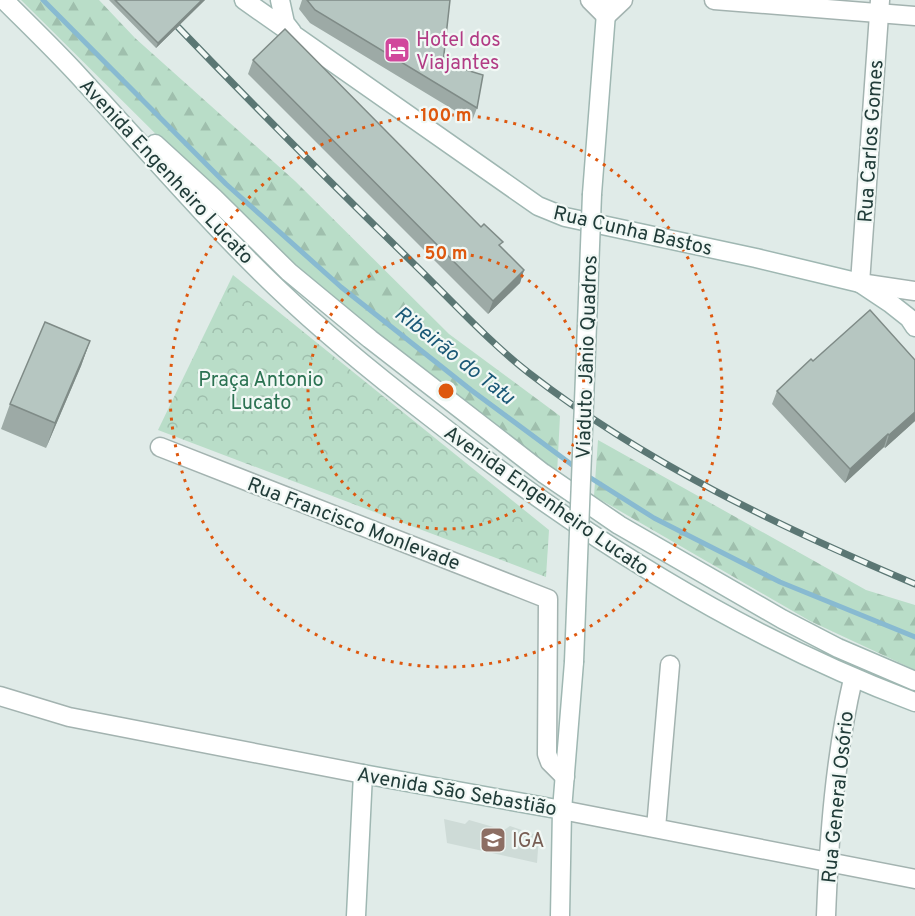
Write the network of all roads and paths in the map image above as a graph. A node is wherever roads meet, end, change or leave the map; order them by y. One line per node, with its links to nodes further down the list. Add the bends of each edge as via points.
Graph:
1 (4, 0): 11 (main road)
2 (244, 0): 10 (main road, Rua Cunha Bastos)
3 (280, 0): 10 (main road, Rua Cunha Bastos, via 285,23)
4 (590, 0): 8 (main road)
5 (623, 0): 8 (main road)
6 (714, 0): 7 (main road)
7 (879, 7): 9 (main road); 12 (main road, Rua Carlos Gomes)
8 (606, 8): 22 (main road, Viaduto Jânio Quadros, bridge, via 592,194 574,662)
9 (915, 16)
10 (294, 33): 12 (main road, Rua Cunha Bastos, via 538,206 564,217)
11 (76, 73): 17 (main road, Avenida Engenheiro Lucato, via 278,289 376,375 482,459 682,592); 18 (main road, Avenida Engenheiro Lucato, via 289,272 543,473 619,525 782,619)
12 (861, 283): 13 (main road, Rua Cunha Bastos); 14 (main road, via 909,318)
13 (915, 291)
14 (915, 327)
15 (160, 447): 22 (main road, Rua Francisco Monlevade, via 548,598 547,754)
16 (670, 665): 24 (main road)
17 (853, 679): 18 (main road, via 874,672); 20 (main road, Avenida Engenheiro Lucato); 25 (main road, Rua General Osório, via 843,726)
18 (915, 682)
19 (0, 696): 21 (main road, Avenida São Sebastião, via 69,717)
20 (915, 702)
21 (363, 774): 23 (main road, Avenida São Sebastião); 27 (main road)
22 (565, 777): 23 (main road, Viaduto Jânio Quadros)
23 (562, 810): 24 (main road, Avenida São Sebastião); 28 (main road, Viaduto Jânio Quadros)
24 (656, 828): 25 (main road, Avenida São Sebastião)
25 (828, 862): 26 (main road, Avenida São Sebastião); 29 (main road, Rua General Osório)
26 (915, 879)
27 (356, 916)
28 (560, 916)
29 (826, 916)

